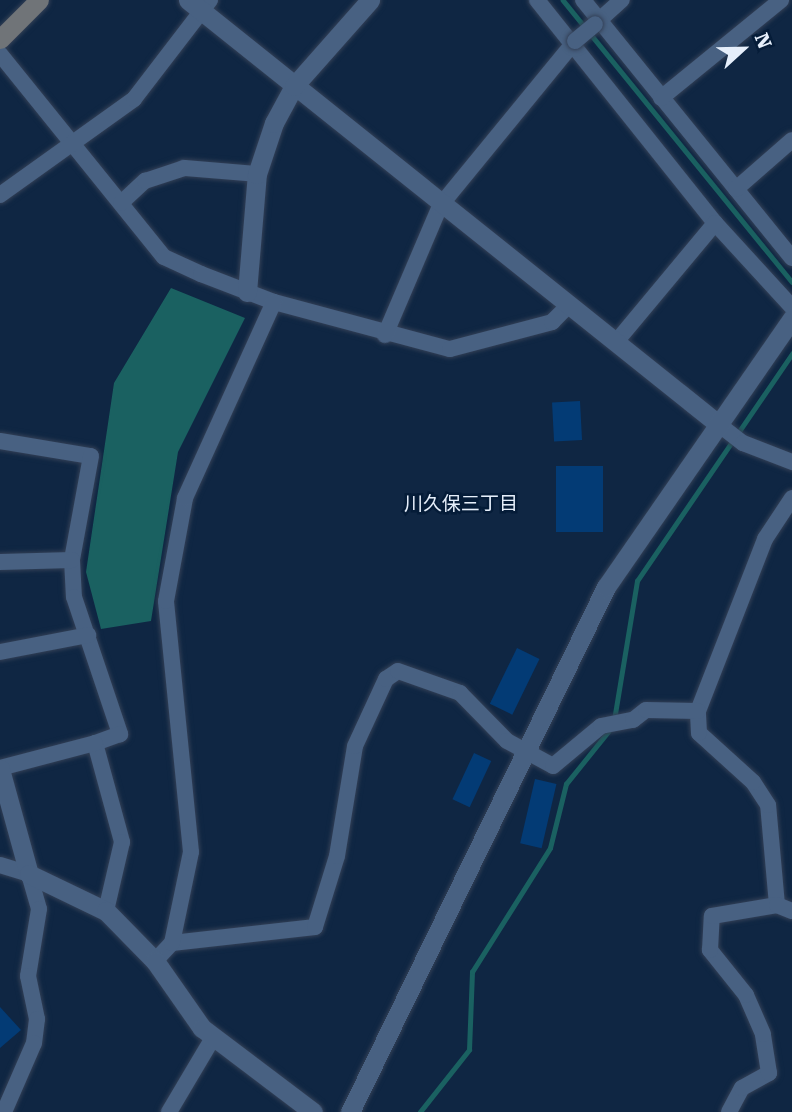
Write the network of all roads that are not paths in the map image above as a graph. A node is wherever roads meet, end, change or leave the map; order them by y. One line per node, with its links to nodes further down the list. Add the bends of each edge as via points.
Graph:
1 (39, 0): 9 (main road)
2 (370, 0): 12 (street)
3 (537, 0): 10 (street)
4 (583, 0): 8 (street)
5 (622, 0): 8 (street)
6 (781, 0): 13 (street)
7 (200, 3): 12 (street); 15 (street, via 134,99)
8 (597, 22): 10 (street, bridge); 13 (street)
9 (0, 39)
10 (573, 42): 20 (street); 21 (street)
11 (0, 54): 15 (street)
12 (294, 86): 16 (street); 20 (street)
13 (661, 98): 17 (street)
14 (792, 140): 17 (street)
15 (72, 144): 18 (street); 19 (street)
16 (257, 174): 19 (street, via 184,168 145,181); 23 (street)
17 (736, 189): 22 (street)
18 (0, 195)
19 (121, 203): 23 (street, via 164,257)
20 (440, 206): 26 (street); 28 (street)
21 (715, 223): 25 (street); 29 (street)
22 (792, 258)
23 (247, 292): 24 (street)
24 (274, 302): 28 (street); 46 (street, via 185,498 166,601 191,852)
25 (792, 307)
26 (566, 308): 28 (street, via 552,322 474,347 429,347); 29 (street)
27 (792, 318): 30 (street)
28 (385, 335)
29 (615, 342): 30 (street)
30 (723, 427): 32 (street, via 743,443); 40 (street, via 606,587)
31 (0, 441): 34 (street, via 91,456)
32 (792, 462)
33 (790, 503): 38 (street, via 765,539)
34 (72, 560): 35 (street); 36 (street, via 74,597)
35 (0, 562)
36 (88, 635): 37 (street); 39 (street, via 120,734)
37 (0, 652)
38 (698, 711): 40 (street, via 646,710 624,722 601,726 553,766); 45 (street, via 699,733 753,782 768,806)
39 (95, 743): 41 (street); 44 (street, via 122,842)
40 (524, 751): 46 (street, via 460,693 398,671 386,679 355,747 337,856 315,927); 52 (street)
41 (0, 769): 43 (street)
42 (0, 865): 43 (street)
43 (29, 874): 44 (street); 49 (street, via 39,909 28,976 37,1019)
44 (106, 911): 47 (street)
45 (788, 911): 53 (street, via 712,916 710,950 746,995 763,1034 769,1073 742,1088)
46 (172, 943): 47 (street)
47 (155, 961): 48 (street)
48 (213, 1038): 50 (street); 51 (street)
49 (4, 1112)
50 (169, 1112)
51 (313, 1112)
52 (350, 1112)
53 (729, 1112)

